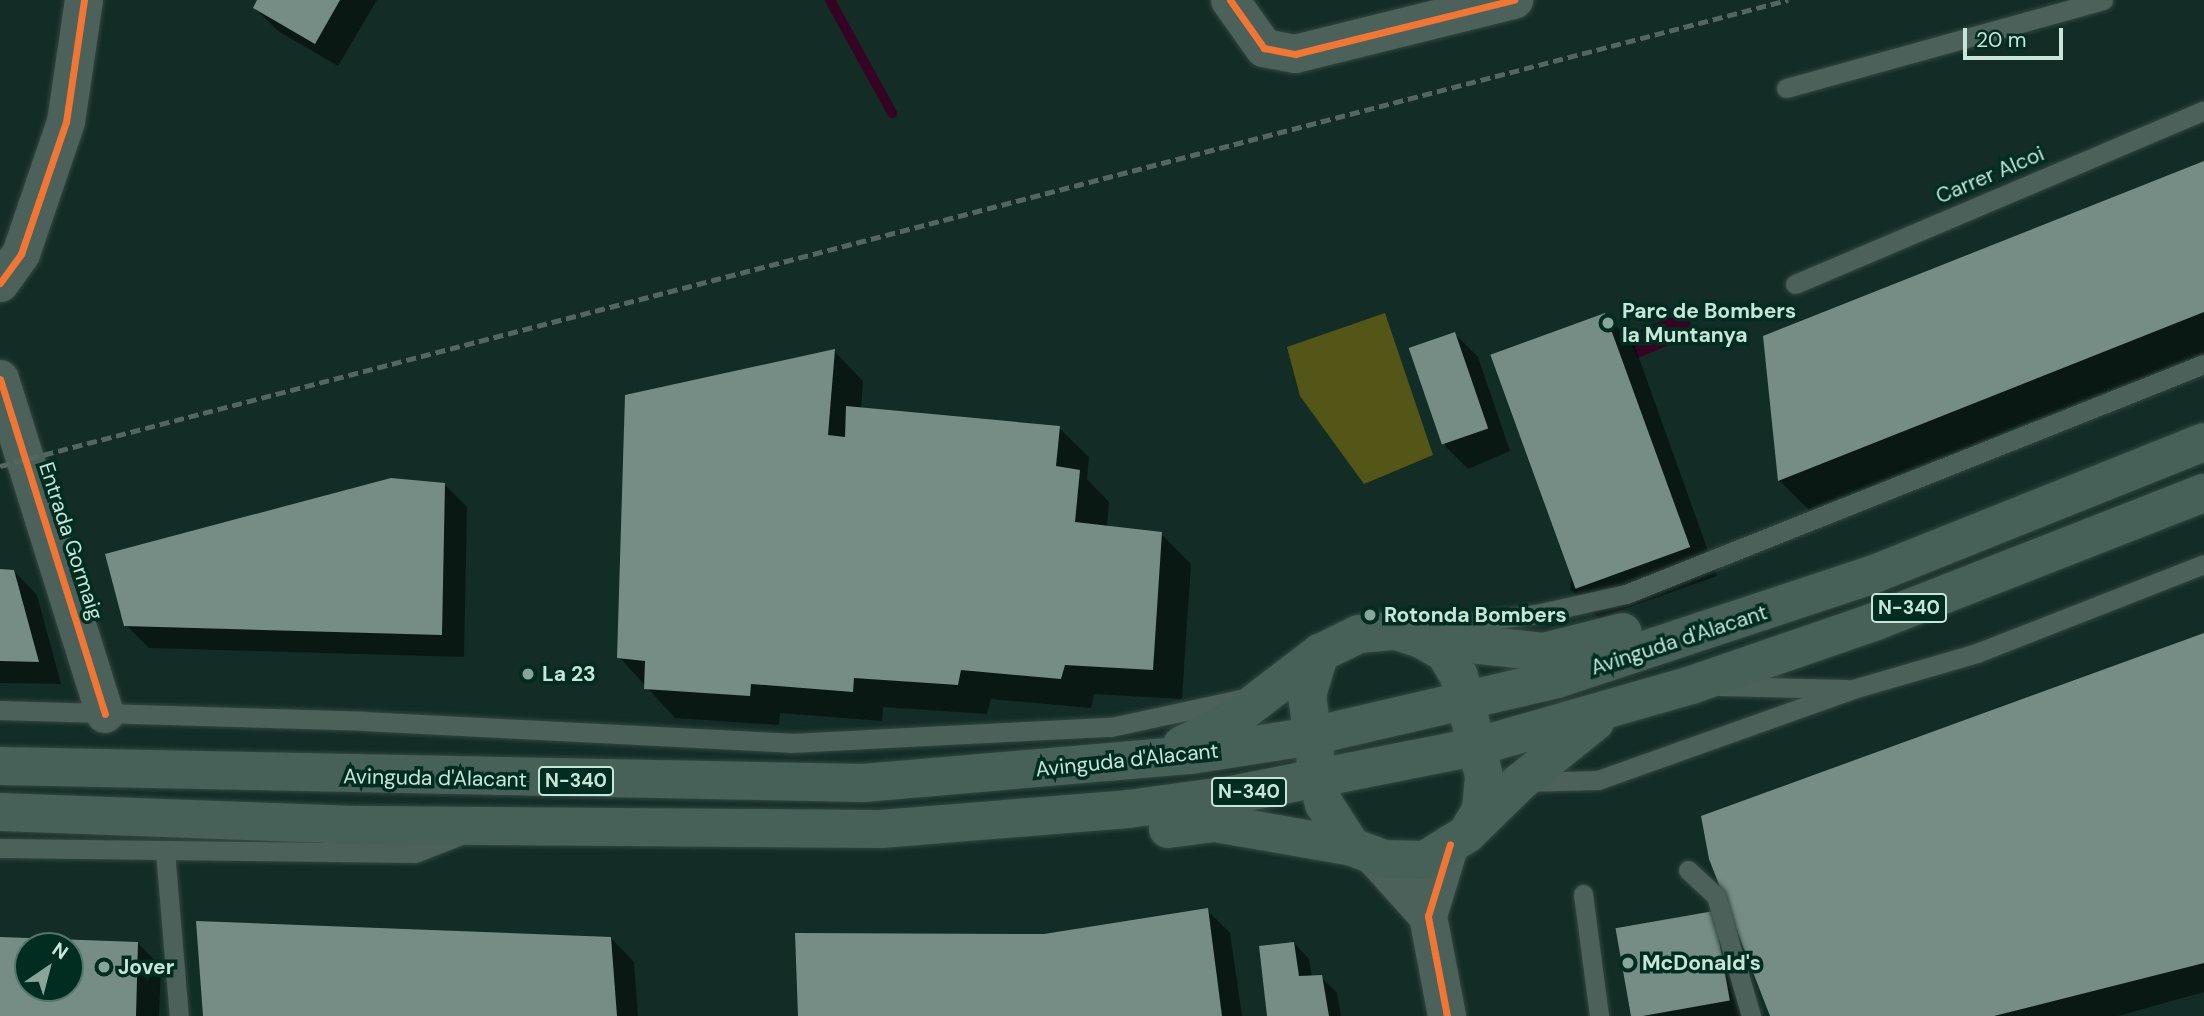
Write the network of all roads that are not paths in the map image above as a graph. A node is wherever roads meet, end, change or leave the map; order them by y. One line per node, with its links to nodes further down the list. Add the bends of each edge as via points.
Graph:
1 (84, 0): 7 (street, via 66,122 21,254)
2 (1230, 0): 3 (street, via 1264,48 1295,54)
3 (1514, 0)
4 (2103, 0): 5 (lane)
5 (1786, 88)
6 (2204, 110): 8 (lane, Carrer Alcoi)
7 (0, 283)
8 (1795, 284)
9 (2204, 364): 15 (lane, via 1626,594)
10 (0, 379): 23 (street, Entrada Gormaig)
11 (2204, 442): 14 (main road, Avinguda d'Alacant / N-340, via 1874,574)
12 (2204, 492): 17 (main road, N-340, via 1874,622)
13 (2204, 564): 18 (lane, via 1977,653)
14 (1748, 618): 15 (main road, via 1655,622 1544,652); 20 (main road, Avinguda d'Alacant / N-340, via 1557,679)
15 (1409, 635): 16 (main road, via 1359,634); 20 (main road, via 1445,653)
16 (1320, 653): 19 (main road); 24 (main road, via 1307,695)
17 (1691, 685): 18 (lane); 22 (main road, N-340)
18 (1853, 689): 29 (lane, via 1598,780)
19 (1264, 695): 23 (lane, via 1111,727 790,743 363,721); 26 (main road, via 1232,720)
20 (1464, 701): 24 (main road, Avinguda d'Alacant / N-340); 25 (main road)
21 (0, 710): 23 (lane)
22 (1609, 710): 25 (main road, N-340); 29 (main road)
23 (105, 714)
24 (1312, 736): 26 (main road, Avinguda d'Alacant / N-340); 28 (main road)
25 (1475, 747): 28 (main road, N-340); 33 (main road, via 1484,776 1482,799)
26 (1152, 759): 27 (main road, Avinguda d'Alacant / N-340, via 863,783)
27 (0, 766)
28 (1318, 779): 32 (main road, N-340, via 1128,809); 36 (main road, via 1324,804)
29 (1520, 782): 33 (main road)
30 (0, 812): 31 (main road, N-340)
31 (483, 826): 32 (main road, N-340); 35 (lane, via 415,853)
32 (881, 829): 36 (main road, via 1014,847 1215,823)
33 (1458, 839): 36 (main road, via 1425,860); 39 (street)
34 (0, 848): 35 (lane)
35 (165, 851): 40 (lane)
36 (1363, 851): 39 (street)
37 (1688, 870): 43 (lane, via 1716,896)
38 (1583, 894): 42 (lane)
39 (1428, 916): 41 (street)
40 (179, 1016)
41 (1447, 1016)
42 (1599, 1016)
43 (1751, 1016)

